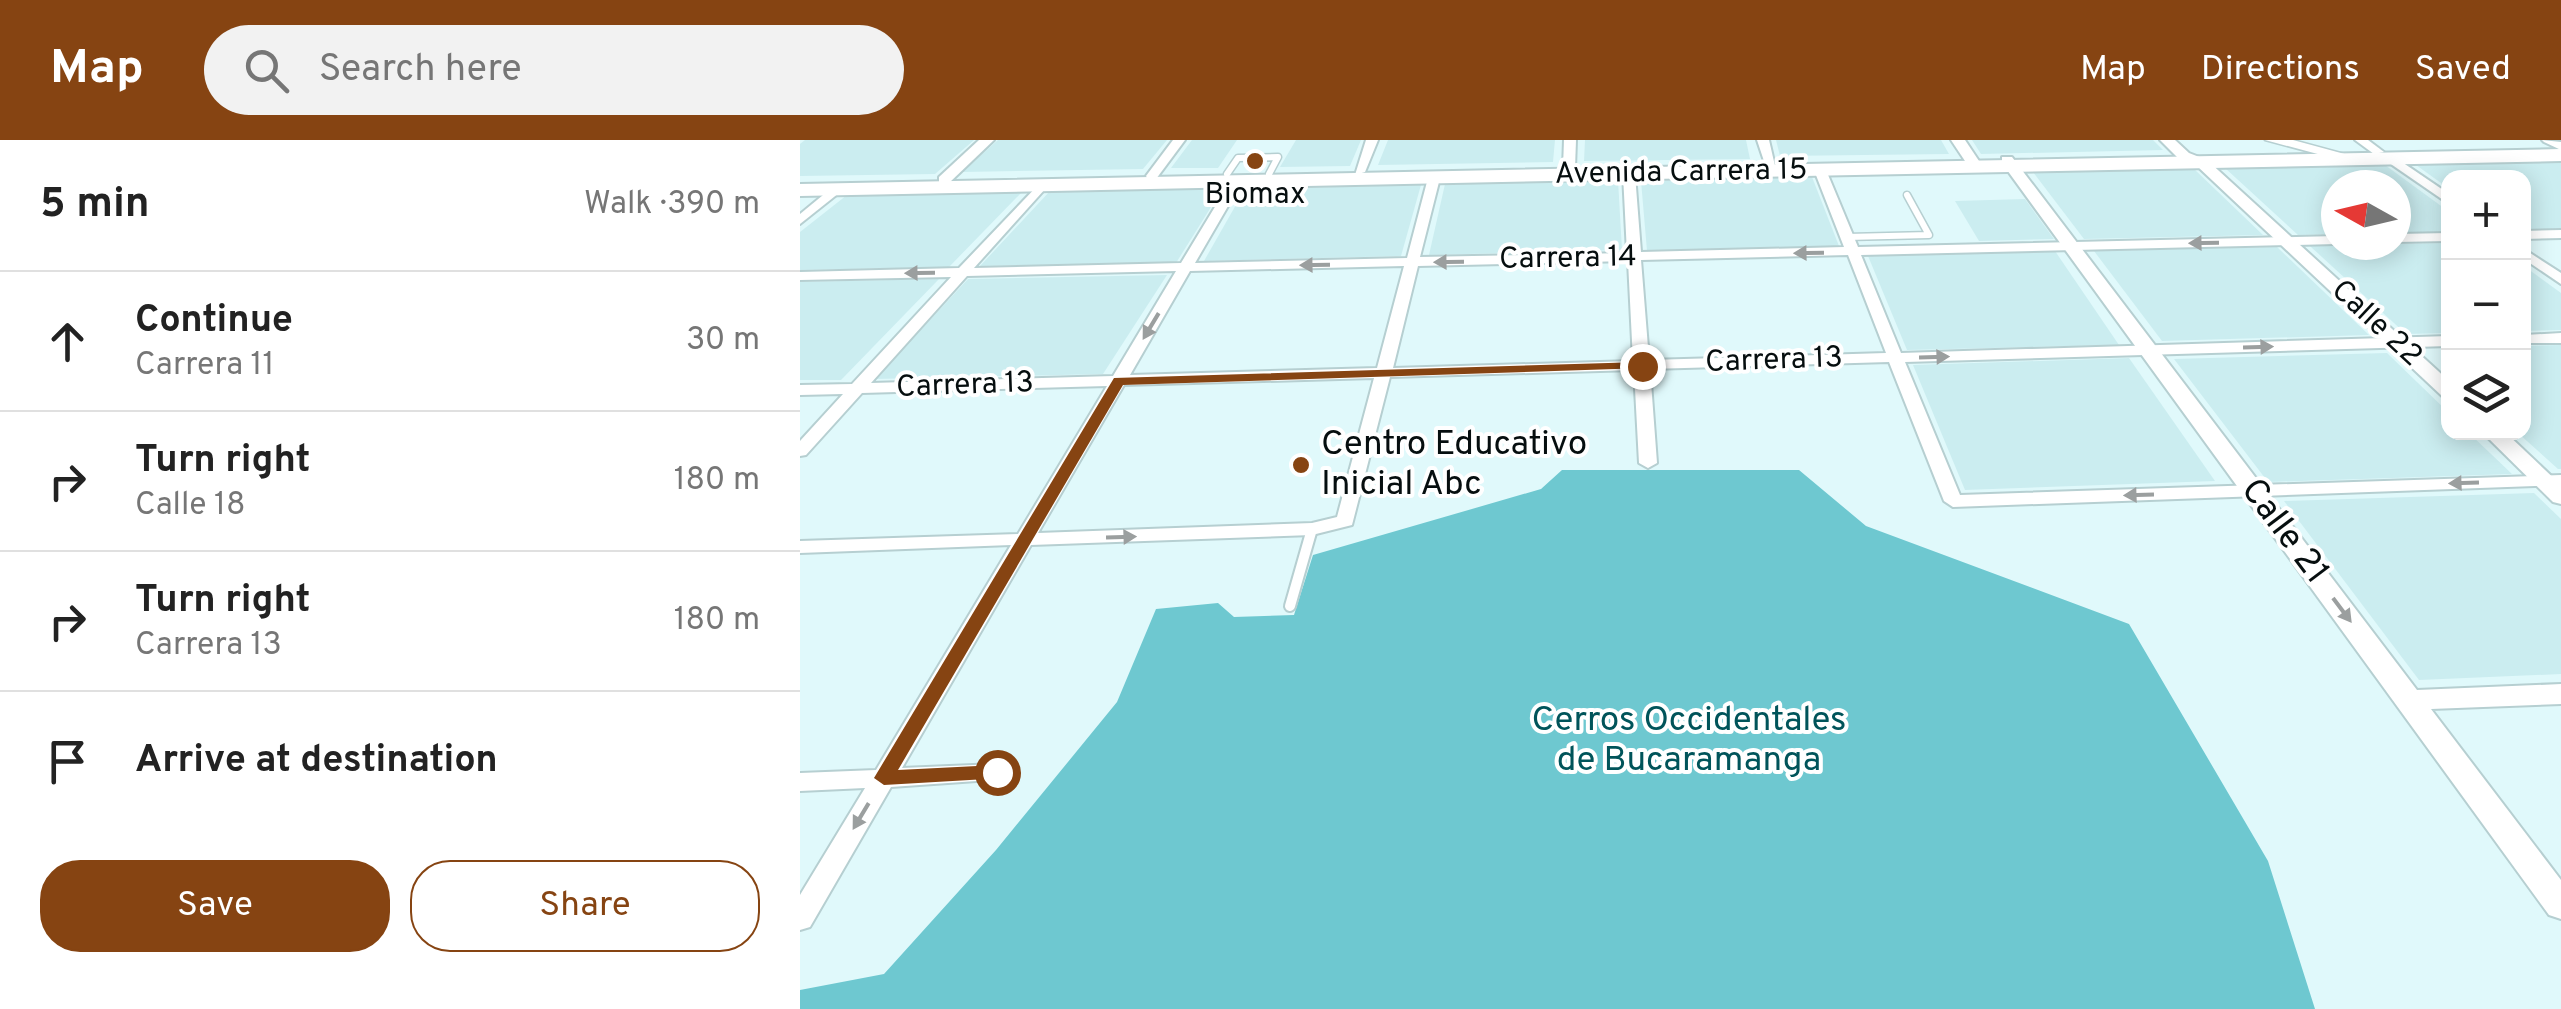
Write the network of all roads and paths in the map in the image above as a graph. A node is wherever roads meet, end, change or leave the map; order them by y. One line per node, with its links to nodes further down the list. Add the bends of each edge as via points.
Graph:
1 (987, 140): 26 (street)
2 (1179, 140): 22 (street)
3 (1372, 140): 20 (street)
4 (1570, 140): 17 (street)
5 (1763, 140): 16 (street)
6 (1958, 140): 18 (street)
7 (2167, 140): 15 (street, Calle 22)
8 (2273, 140): 13 (main road)
9 (2302, 140): 11 (main road)
10 (2548, 140): 12 (street)
11 (2357, 150): 13 (main road, Avenida Carrera 15); 14 (main road, Avenida Carrera 15); 15 (main road, Avenida Carrera 15)
12 (2561, 150): 14 (main road, Avenida Carrera 15)
13 (2329, 153): 15 (main road, Avenida Carrera 15)
14 (2384, 155): 32 (street)
15 (2193, 160): 23 (main road, Avenida Carrera 15); 39 (street, Calle 22)
16 (1771, 164): 17 (main road, Avenida Carrera 15); 18 (main road, Avenida Carrera 15)
17 (1569, 168): 20 (main road, Avenida Carrera 15)
18 (1977, 169): 19 (main road, Avenida Carrera 15); 23 (main road, Avenida Carrera 15)
19 (1820, 170): 21 (main road, Avenida Carrera 15); 40 (street)
20 (1359, 172): 24 (main road, Avenida Carrera 15)
21 (1629, 174): 25 (main road, Avenida Carrera 15); 42 (street)
22 (1152, 176): 24 (main road, Avenida Carrera 15); 26 (main road, Avenida Carrera 15)
23 (2015, 176): 41 (street, Calle 21)
24 (1232, 178): 25 (main road, Avenida Carrera 15); 28 (main road, Avenida Carrera 15); 45 (street)
25 (1434, 178): 44 (street)
26 (944, 180): 27 (main road, Avenida Carrera 15)
27 (800, 182)
28 (1042, 186): 30 (main road, Avenida Carrera 15); 46 (street)
29 (800, 190): 30 (main road, Avenida Carrera 15)
30 (838, 190): 33 (street)
31 (1908, 195): 40 (lane, via 1929,235)
32 (2441, 195)
33 (800, 220)
34 (2561, 234): 35 (street)
35 (2531, 235)
36 (2441, 237): 37 (street)
37 (2411, 238)
38 (2321, 240): 39 (street, Carrera 14)
39 (2286, 241): 41 (street, Carrera 14, one-way to 41); 52 (street, Calle 22)
40 (1850, 244): 41 (street, Carrera 14); 42 (street, Carrera 14, one-way to 42); 54 (street)
41 (2071, 246): 53 (street, Calle 21)
42 (1634, 257): 44 (street, Carrera 14, one-way to 44); 55 (street)
43 (2531, 258): 48 (street)
44 (1412, 263): 45 (street, Carrera 14, one-way to 45); 56 (street)
45 (1186, 268): 46 (street, Carrera 14); 57 (street, one-way to 57)
46 (963, 272): 47 (street, Carrera 14, one-way to 47); 59 (street)
47 (800, 276)
48 (2561, 280)
49 (2561, 338): 50 (street)
50 (2531, 339)
51 (2441, 342): 52 (street, Carrera 13)
52 (2396, 343): 53 (street, Carrera 13, one-way to 52); 58 (street, Calle 22)
53 (2148, 350): 54 (street, Carrera 13, one-way to 53); 65 (street, Calle 21)
54 (1896, 358): 55 (street, Carrera 13); 65 (street, one-way to 54, via 1953,501)
55 (1642, 366): 56 (street, Carrera 13); 63 (street)
56 (1383, 373): 57 (street, Carrera 13); 67 (street, via 1345,521)
57 (1118, 381): 59 (street, Carrera 13); 68 (street)
58 (2441, 385)
59 (856, 389): 60 (street, Carrera 13); 62 (street)
60 (800, 390)
61 (2502, 440): 64 (street)
62 (800, 451)
63 (1648, 462)
64 (2552, 480): 65 (street, one-way to 65); 66 (street)
65 (2253, 491): 72 (street, Calle 21, one-way to 72)
66 (2561, 497)
67 (1312, 529): 68 (street, one-way to 67); 70 (lane)
68 (1024, 540): 69 (street); 74 (street)
69 (800, 546)
70 (1290, 606)
71 (2561, 694): 72 (street)
72 (2409, 700): 76 (street, Calle 21)
73 (997, 772): 74 (street)
74 (884, 778): 75 (street); 77 (street, one-way to 77)
75 (800, 782)
76 (2561, 905)
77 (800, 919)

